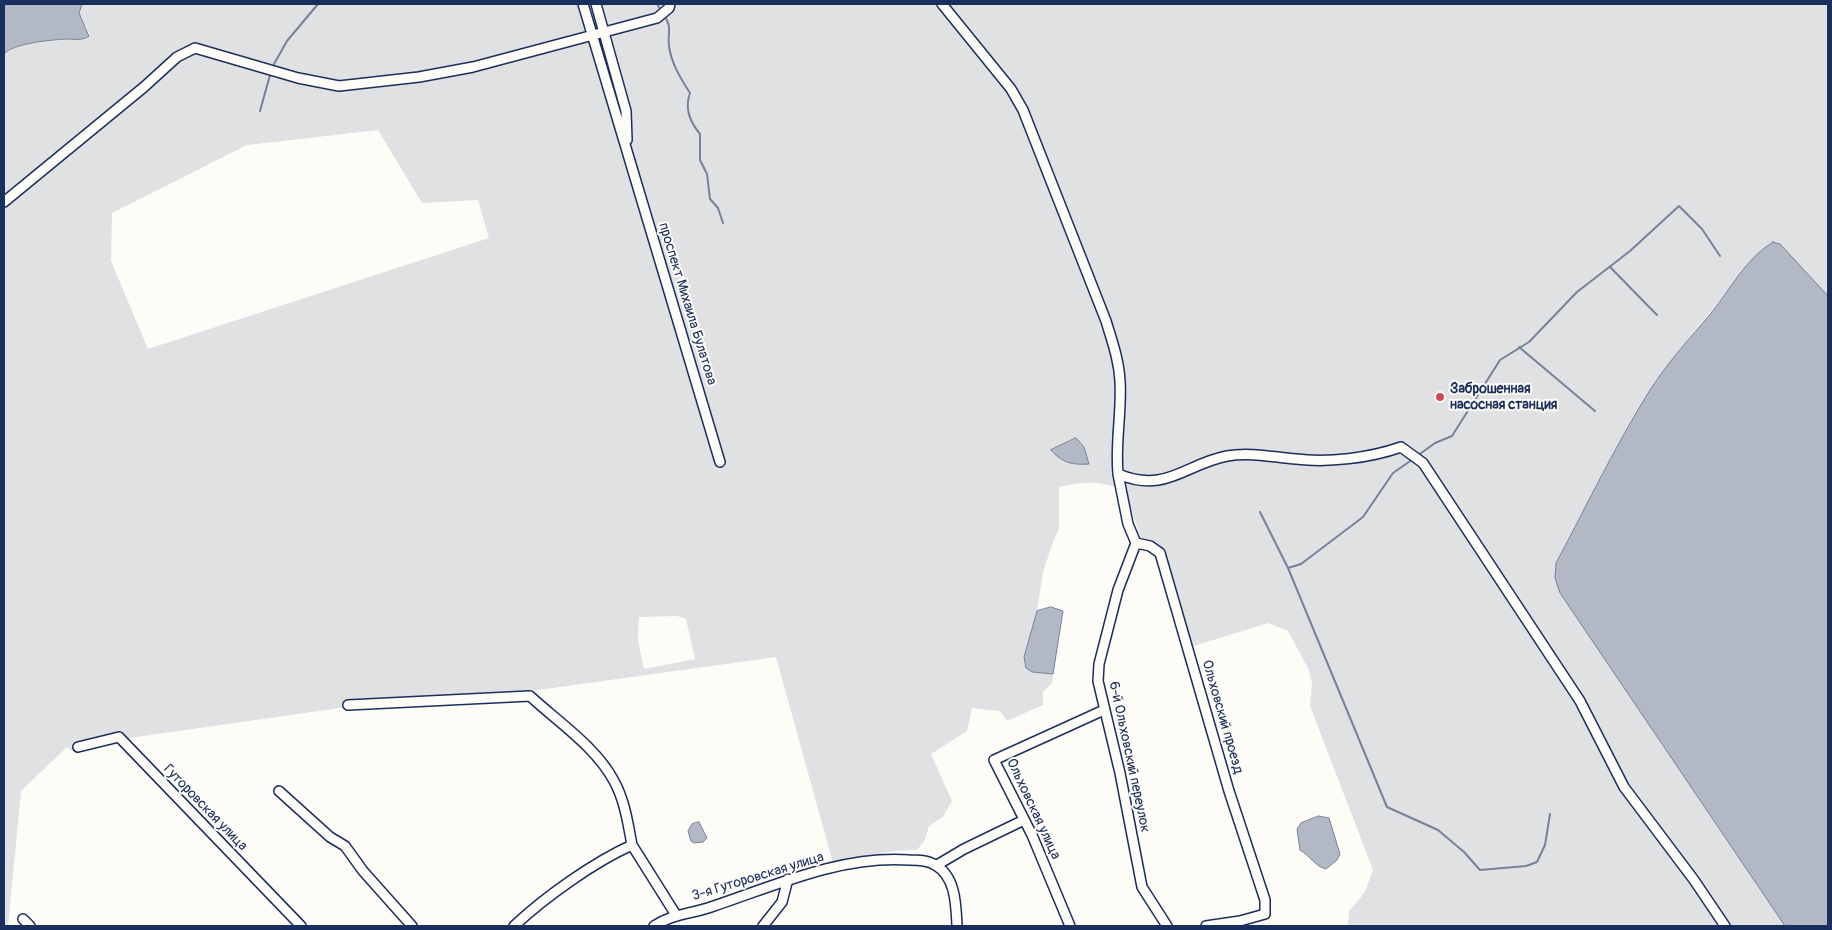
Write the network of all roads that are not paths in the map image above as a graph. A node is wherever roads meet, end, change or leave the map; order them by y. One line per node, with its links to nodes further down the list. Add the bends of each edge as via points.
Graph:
1 (583, 4): 6 (street, проспект Михаила Булатова)
2 (596, 4): 5 (street, проспект Михаила Булатова)
3 (670, 4): 5 (street, via 657,18)
4 (942, 4): 10 (street, via 1011,89 1024,110 1106,321 1117,355 1120,380 1115,449)
5 (605, 33): 6 (street); 7 (street, проспект Михаила Булатова, via 626,111)
6 (592, 36): 7 (street, проспект Михаила Булатова); 8 (street, via 472,67 339,86 298,78 195,48 177,56)
7 (627, 153): 9 (street, проспект Михаила Булатова)
8 (4, 202)
9 (720, 462)
10 (1118, 474): 11 (street, via 1128,524); 32 (street, via 1129,478 1166,480 1210,460 1246,453 1313,460 1389,452 1401,447 1423,463 1580,701 1624,787)
11 (1136, 544): 13 (street, 6-й Ольховский переулок, via 1118,590 1099,664 1098,682); 31 (street, Ольховский проезд, via 1150,546 1160,554 1229,791 1265,900 1265,914)
12 (348, 705): 17 (street, via 530,696 606,768 618,790)
13 (1104, 710): 16 (street, Ольховская улица, via 994,760); 30 (street, 6-й Ольховский переулок, via 1142,887)
14 (78, 746): 23 (street, Гуторовская улица, via 119,737)
15 (279, 791): 24 (street, via 330,837 345,846)
16 (1024, 820): 18 (street, via 964,848); 29 (street, Ольховская улица)
17 (632, 845): 20 (street); 25 (street, via 604,860)
18 (937, 865): 19 (street, 3-я Гуторовская улица, via 896,859 839,867); 28 (street, via 952,886)
19 (788, 879): 20 (street, 3-я Гуторовская улица, via 708,908); 27 (street, via 782,902)
20 (676, 915): 26 (street, 3-я Гуторовская улица)
21 (22, 919): 22 (street)
22 (30, 926)
23 (301, 926)
24 (412, 926)
25 (514, 926)
26 (654, 926)
27 (763, 926)
28 (958, 926)
29 (1070, 926)
30 (1166, 926)
31 (1206, 926)
32 (1725, 926)

